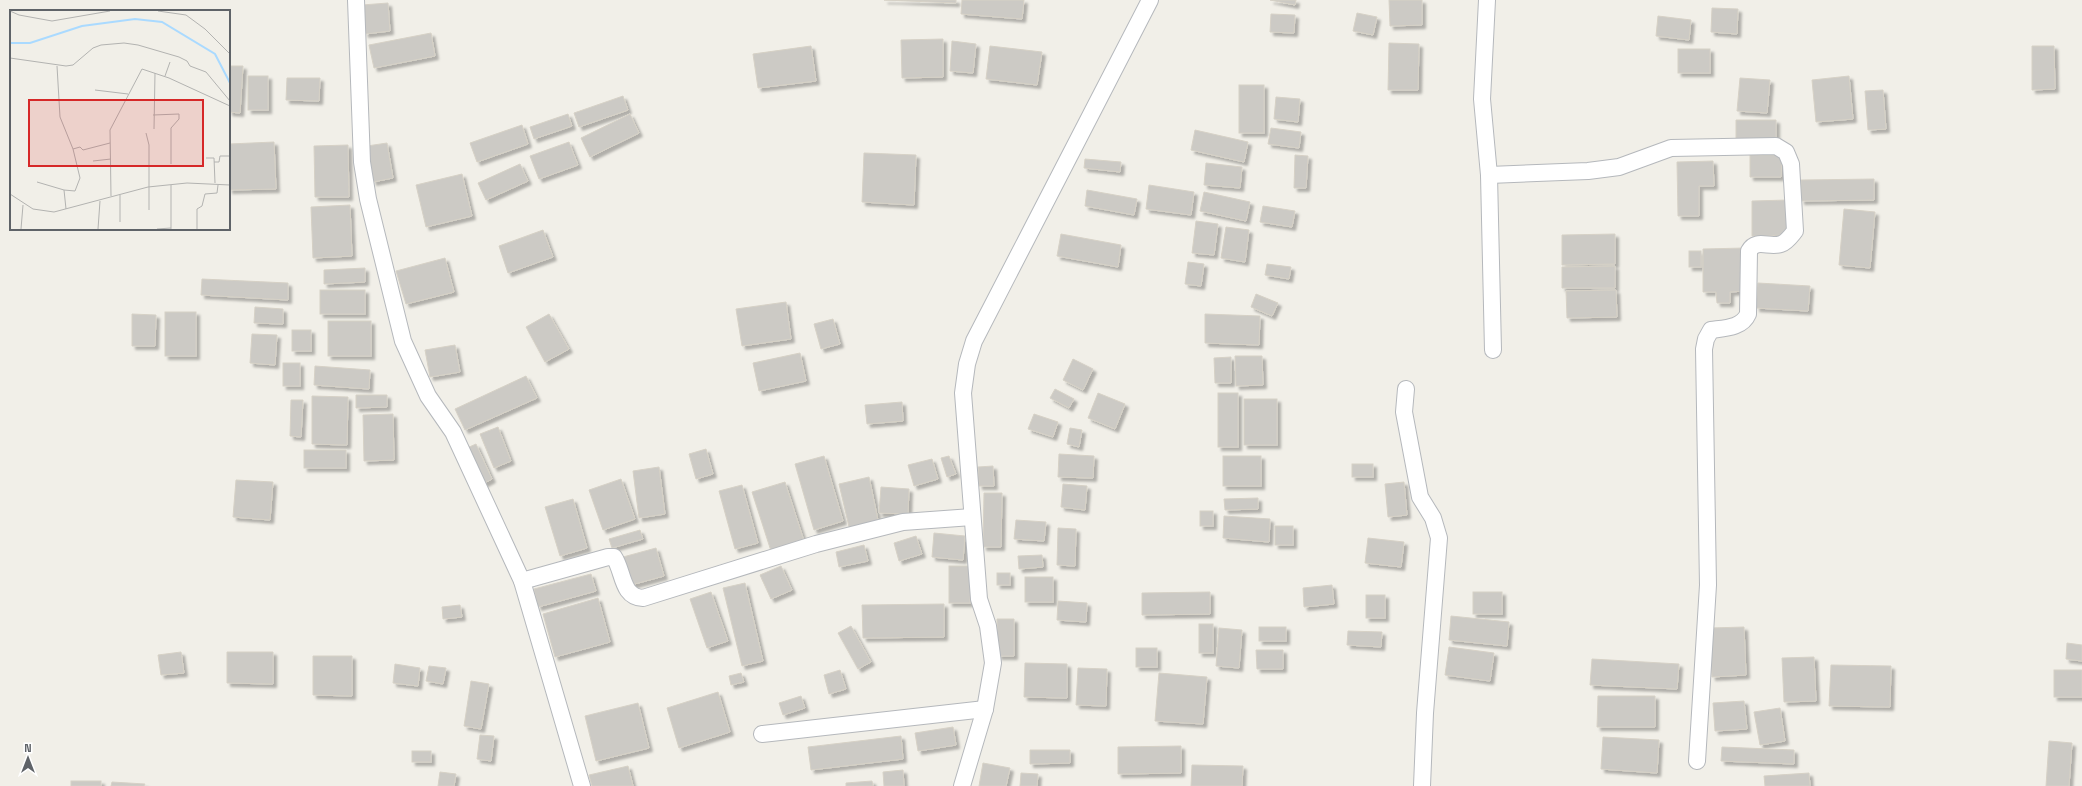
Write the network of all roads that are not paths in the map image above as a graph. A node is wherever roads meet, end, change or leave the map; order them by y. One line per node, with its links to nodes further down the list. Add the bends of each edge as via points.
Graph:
1 (356, 0): 8 (street, via 362,162 368,200 403,341 428,396 453,432)
2 (1150, 0): 7 (street, via 974,341 967,364 963,393)
3 (1487, 0): 4 (street, via 1482,99)
4 (1489, 175): 5 (street); 11 (street, via 1588,172 1619,167 1671,148 1776,146 1786,152 1790,164 1795,231 1789,239 1780,244 1757,244 1751,247 1748,314 1745,320 1732,327 1711,330 1704,349 1708,585)
5 (1493, 350)
6 (1406, 389): 14 (street, via 1404,412 1420,497 1433,518 1439,538)
7 (972, 516): 8 (street, via 903,522 816,544 643,598 634,598 628,593 614,557); 9 (street, via 979,599 988,626 993,663)
8 (522, 581): 12 (street)
9 (985, 709): 10 (street); 13 (street)
10 (762, 734)
11 (1697, 761)
12 (582, 786)
13 (962, 786)
14 (1422, 786)

